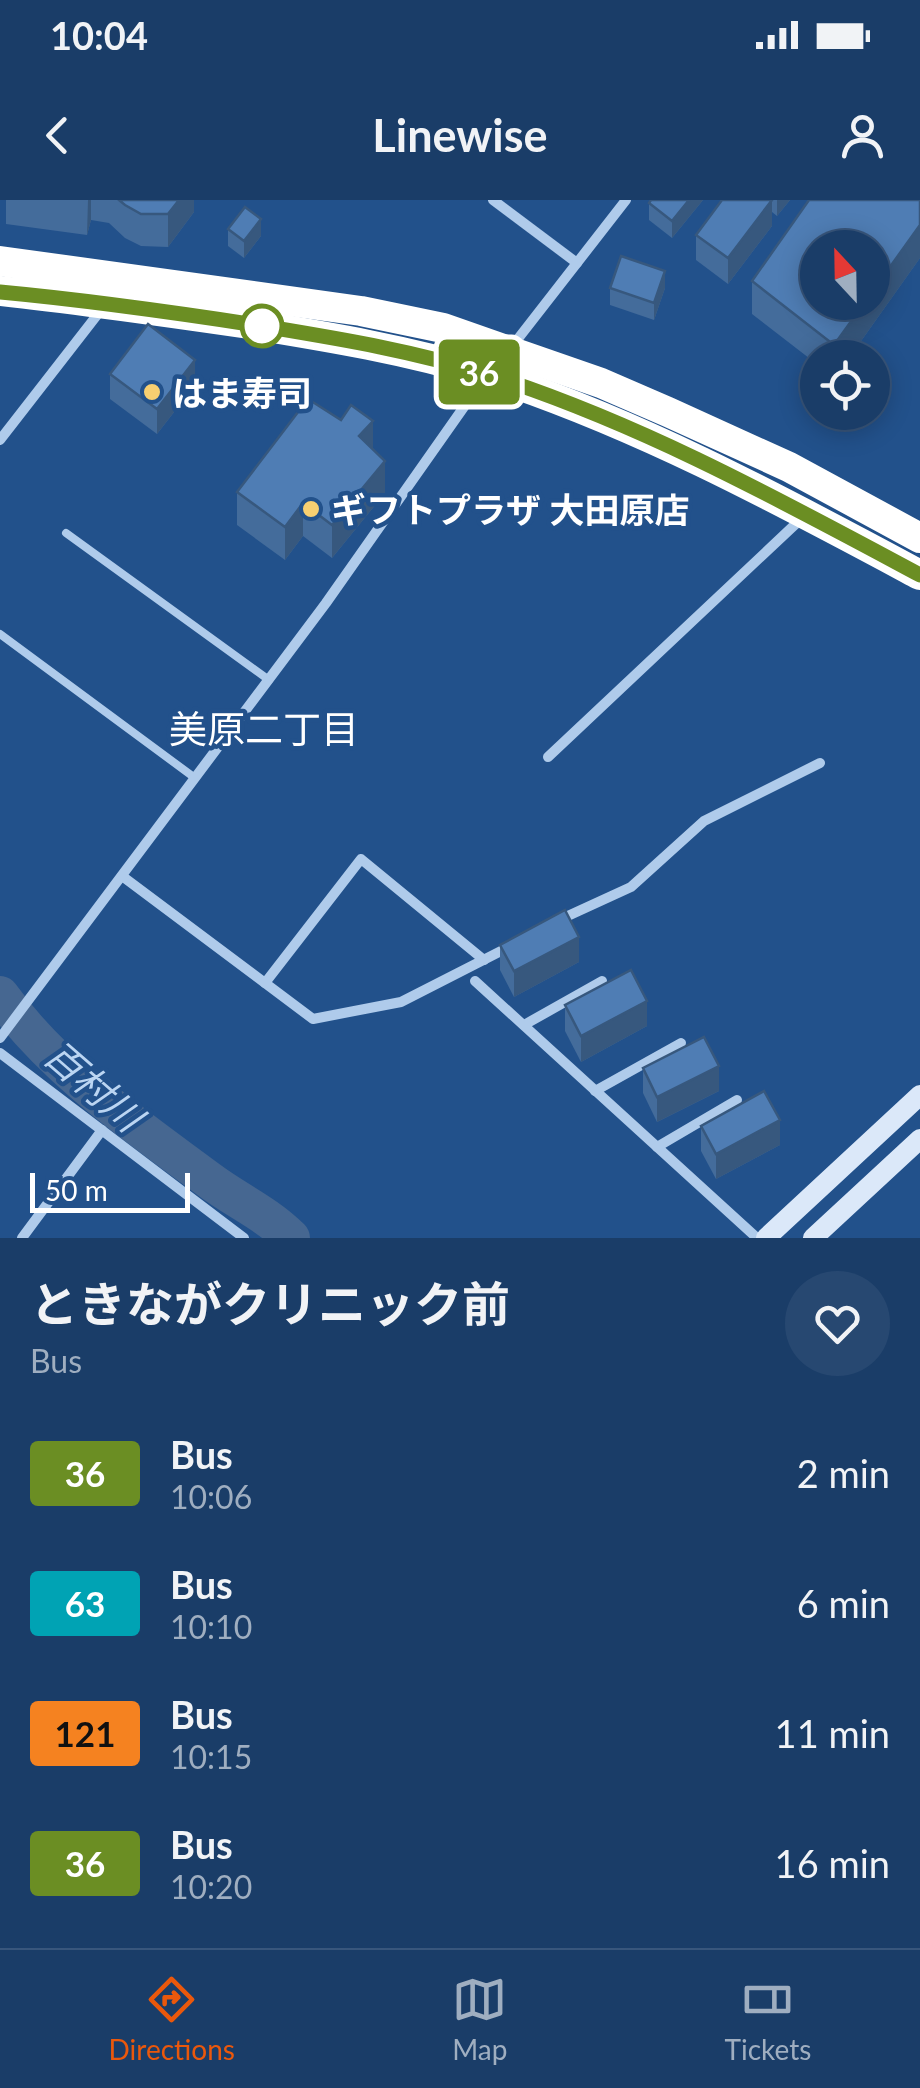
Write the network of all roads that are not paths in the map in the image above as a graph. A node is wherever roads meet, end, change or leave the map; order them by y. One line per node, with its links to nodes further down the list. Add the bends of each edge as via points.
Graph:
1 (493, 200): 4 (street)
2 (626, 200): 4 (street)
3 (0, 261): 7 (highway, via 362,311)
4 (576, 263): 7 (street)
5 (0, 292): 6 (highway)
6 (106, 302): 8 (highway, via 349,340); 9 (street)
7 (509, 350): 8 (street); 12 (highway, via 601,383 789,467)
8 (487, 374): 10 (highway, via 578,406); 15 (street)
9 (0, 440)
10 (806, 514): 13 (highway); 16 (street)
11 (66, 533): 15 (lane)
12 (920, 538)
13 (920, 575)
14 (0, 634): 18 (lane)
15 (268, 680): 18 (street)
16 (548, 756)
17 (820, 763): 20 (street, via 704,821 631,887)
18 (195, 778): 19 (street)
19 (122, 876): 25 (street); 27 (street)
20 (552, 924)
21 (518, 942): 22 (street)
22 (484, 960): 25 (street, via 401,1002 313,1018); 25 (street, via 362,859)
23 (475, 981): 26 (street)
24 (602, 981): 26 (street)
25 (265, 982)
26 (524, 1025): 30 (street)
27 (2, 1035)
28 (681, 1043): 30 (street)
29 (0, 1053): 33 (street)
30 (596, 1090): 35 (street)
31 (737, 1100): 35 (street)
32 (916, 1105): 39 (street)
33 (102, 1130): 36 (street); 37 (street)
34 (920, 1140): 40 (street)
35 (657, 1147): 38 (street)
36 (22, 1238)
37 (244, 1238)
38 (757, 1238)
39 (766, 1238)
40 (813, 1238)

